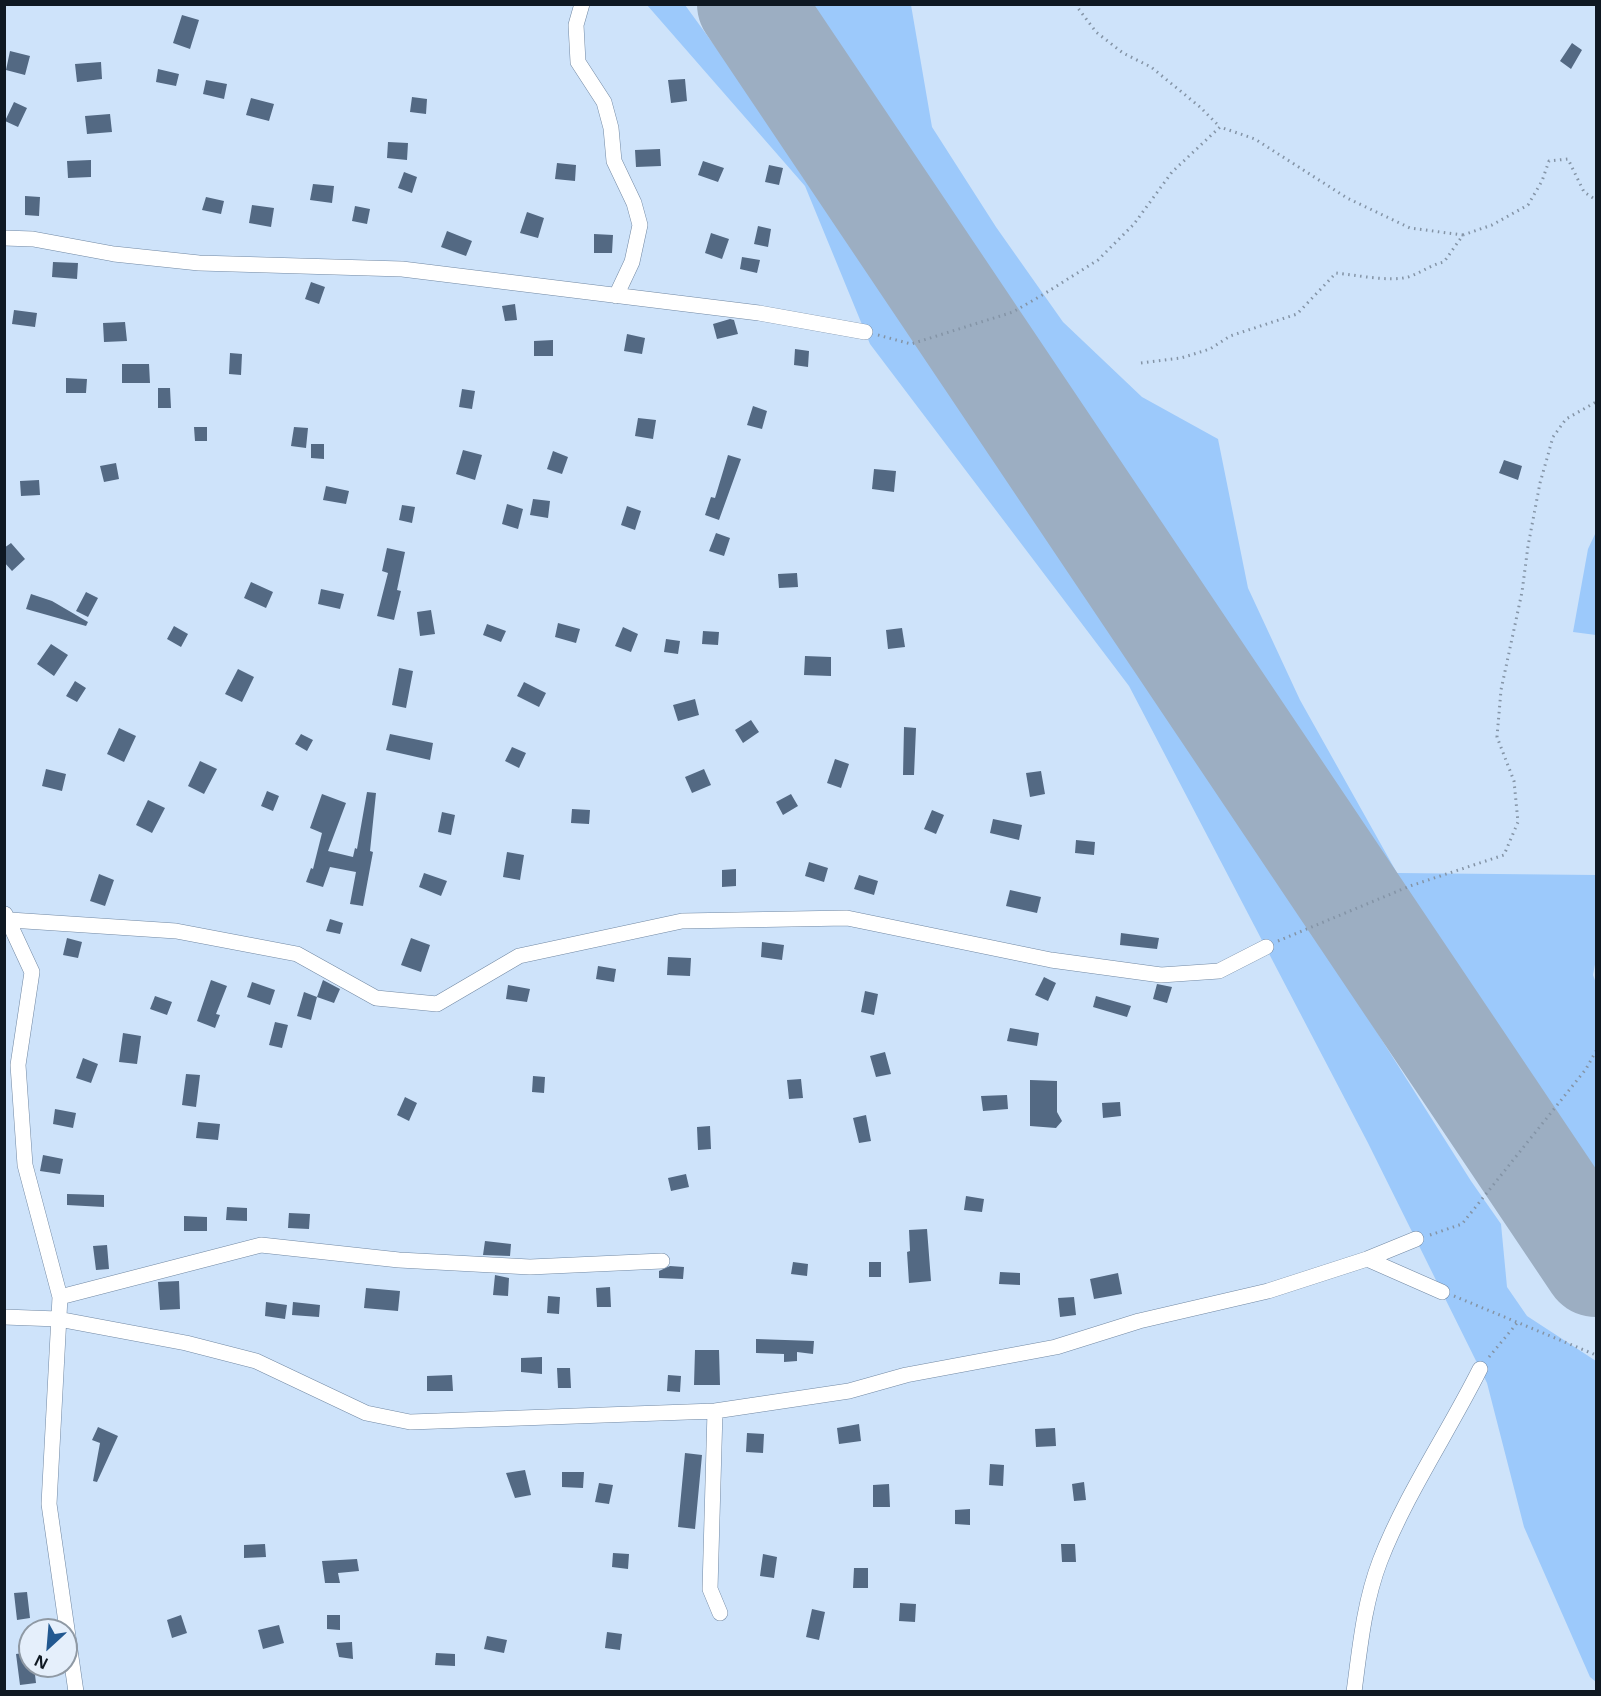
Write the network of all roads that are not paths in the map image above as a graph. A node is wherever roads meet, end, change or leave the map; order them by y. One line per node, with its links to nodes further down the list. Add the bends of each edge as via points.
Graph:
1 (582, 4): 3 (street, via 576,25 578,62 604,102 614,161 640,225 632,262)
2 (4, 238): 3 (street, via 199,263 402,268)
3 (616, 296): 4 (street, via 759,313)
4 (865, 332)
5 (7, 916): 6 (street, via 176,931 297,954 376,998 436,1004 519,956 681,921 847,918 1051,960 1161,975 1219,971); 11 (street, via 32,972 18,1065 25,1165)
6 (1266, 947)
7 (1416, 1239): 8 (street)
8 (1367, 1259): 10 (street); 15 (street, via 1268,1291 1139,1321 1056,1347 906,1375 849,1391)
9 (662, 1261): 11 (street, via 530,1267 399,1260 261,1245)
10 (1442, 1292)
11 (60, 1297): 13 (street)
12 (4, 1317): 13 (street)
13 (58, 1319): 15 (street, via 186,1343 256,1361 366,1413 410,1422); 17 (street, via 49,1503)
14 (1480, 1369): 18 (street, via 1380,1561 1363,1622)
15 (715, 1411): 16 (street, via 710,1589)
16 (720, 1613)
17 (76, 1692)
18 (1354, 1692)

